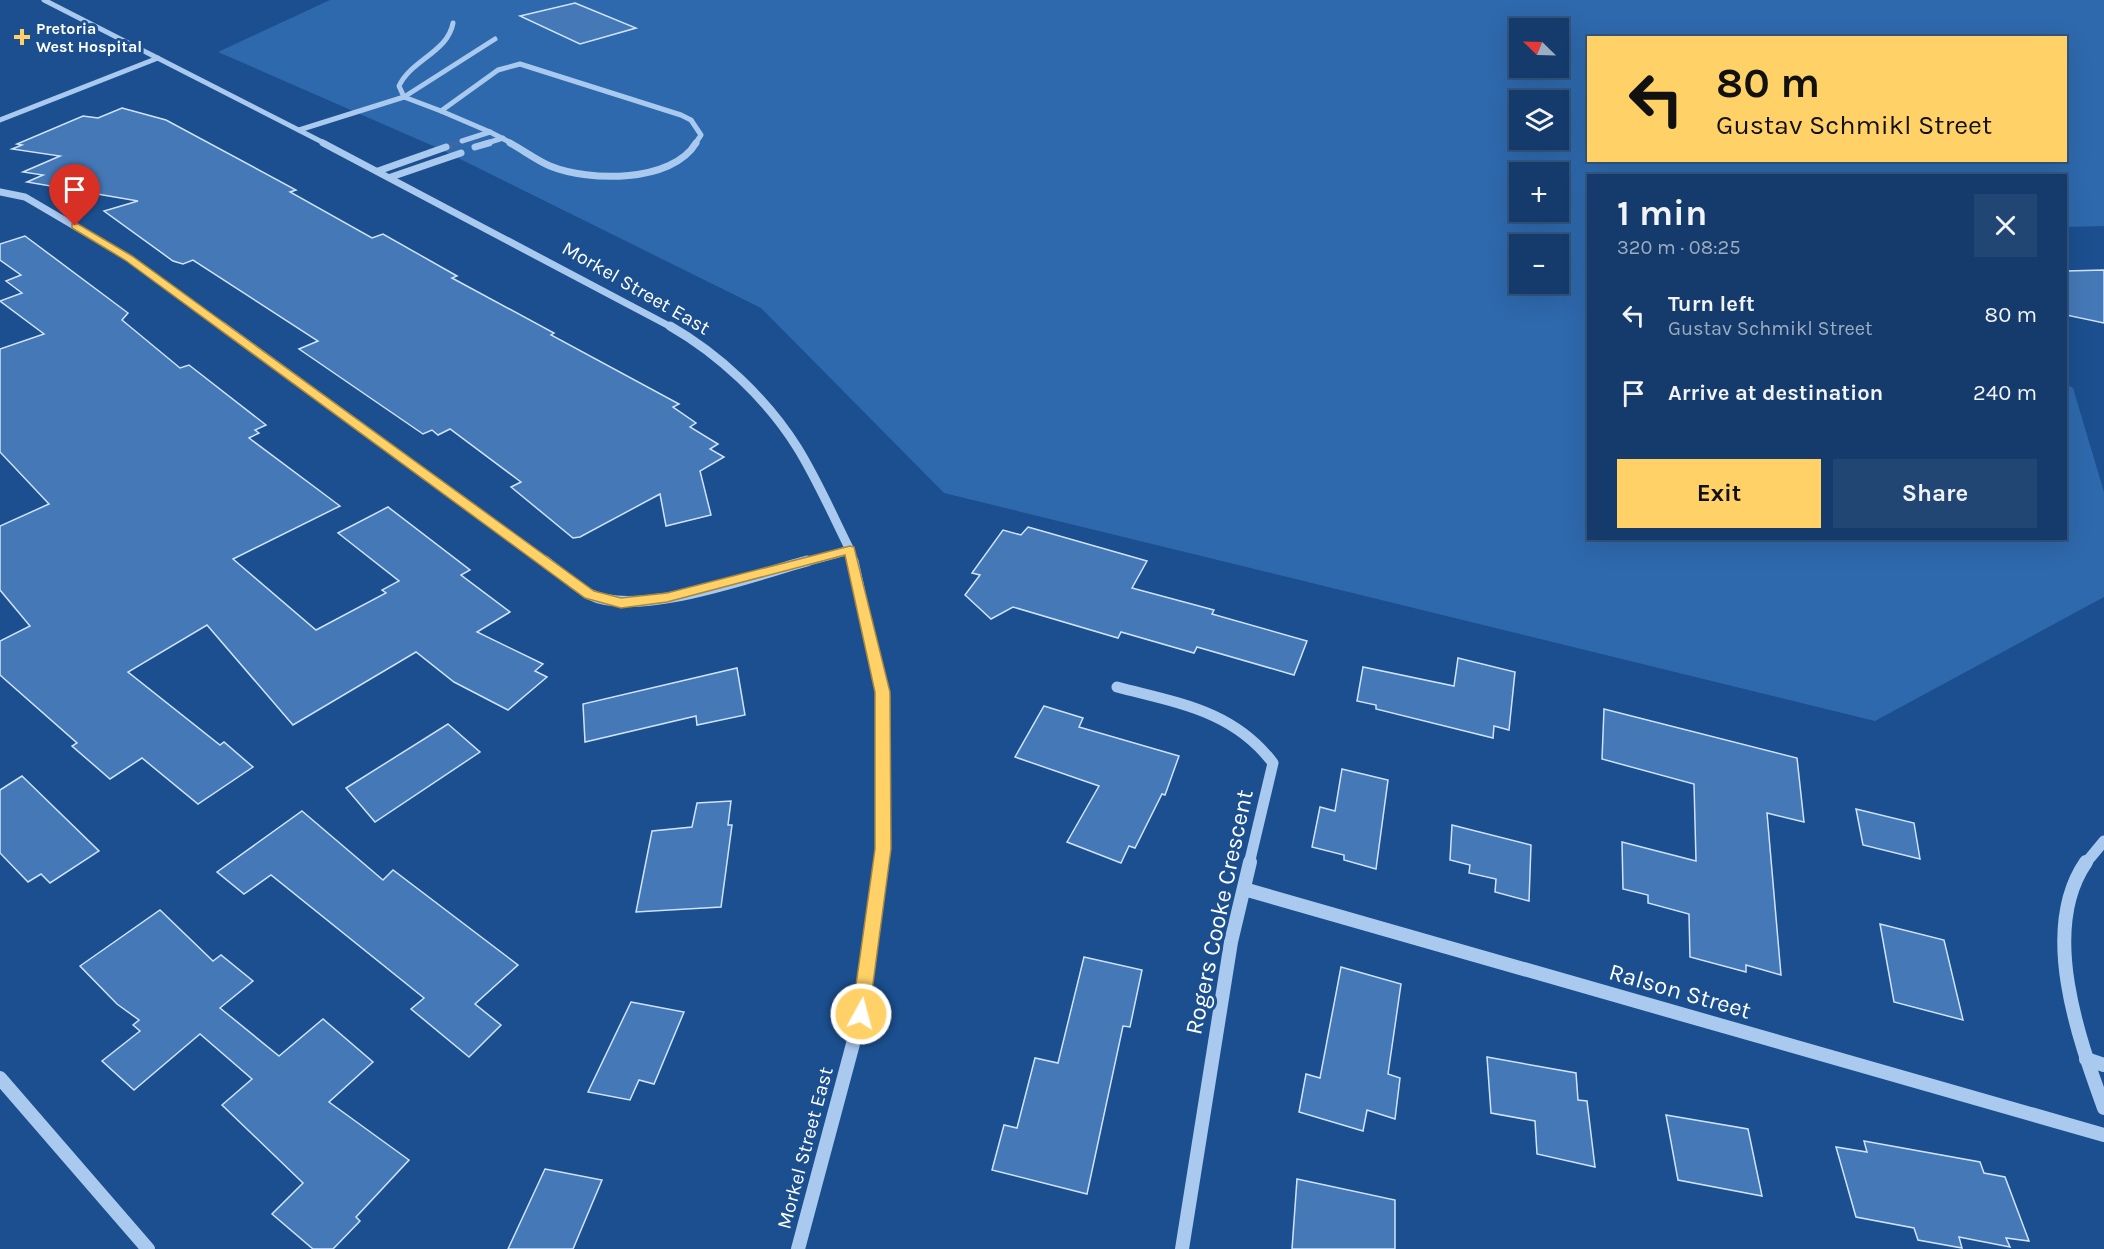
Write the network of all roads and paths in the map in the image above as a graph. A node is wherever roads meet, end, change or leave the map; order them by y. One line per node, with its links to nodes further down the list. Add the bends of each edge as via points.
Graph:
1 (44, 0): 4 (street, Morkel Street East)
2 (453, 23): 5 (street, via 451,35 401,80 399,86)
3 (495, 39): 5 (street)
4 (158, 58): 7 (street); 8 (street, Morkel Street East)
5 (404, 97): 6 (street); 8 (street)
6 (441, 111): 9 (street); 10 (street, via 498,70 520,64 681,115 691,120 701,135 688,155 673,165 623,175 580,173 551,166)
7 (0, 120)
8 (299, 130): 15 (street, Morkel Street East)
9 (489, 132): 10 (street); 11 (street)
10 (502, 138): 13 (street)
11 (462, 141)
12 (446, 147): 15 (street)
13 (475, 147)
14 (460, 153): 16 (street)
15 (378, 171): 16 (street, Morkel Street East)
16 (391, 177): 18 (street, Morkel Street East, via 623,299 718,359 770,411 797,447)
17 (0, 192): 18 (street, via 25,197 129,258 590,594 621,603 667,598)
18 (850, 550): 28 (street, Morkel Street East, via 882,692 883,849 861,1014)
19 (1116, 687): 21 (street, Rogers Cooke Crescent, via 1221,717 1247,731 1264,747 1274,763)
20 (2104, 841): 22 (street, via 2081,870 2070,897 2064,931 2065,967)
21 (1244, 889): 26 (street, Ralson Street); 29 (street, Rogers Cooke Crescent, via 1231,942)
22 (2086, 1059): 23 (street); 25 (street)
23 (2104, 1065)
24 (0, 1078): 27 (street)
25 (2104, 1108)
26 (2104, 1135)
27 (147, 1249)
28 (798, 1249)
29 (1182, 1249)

